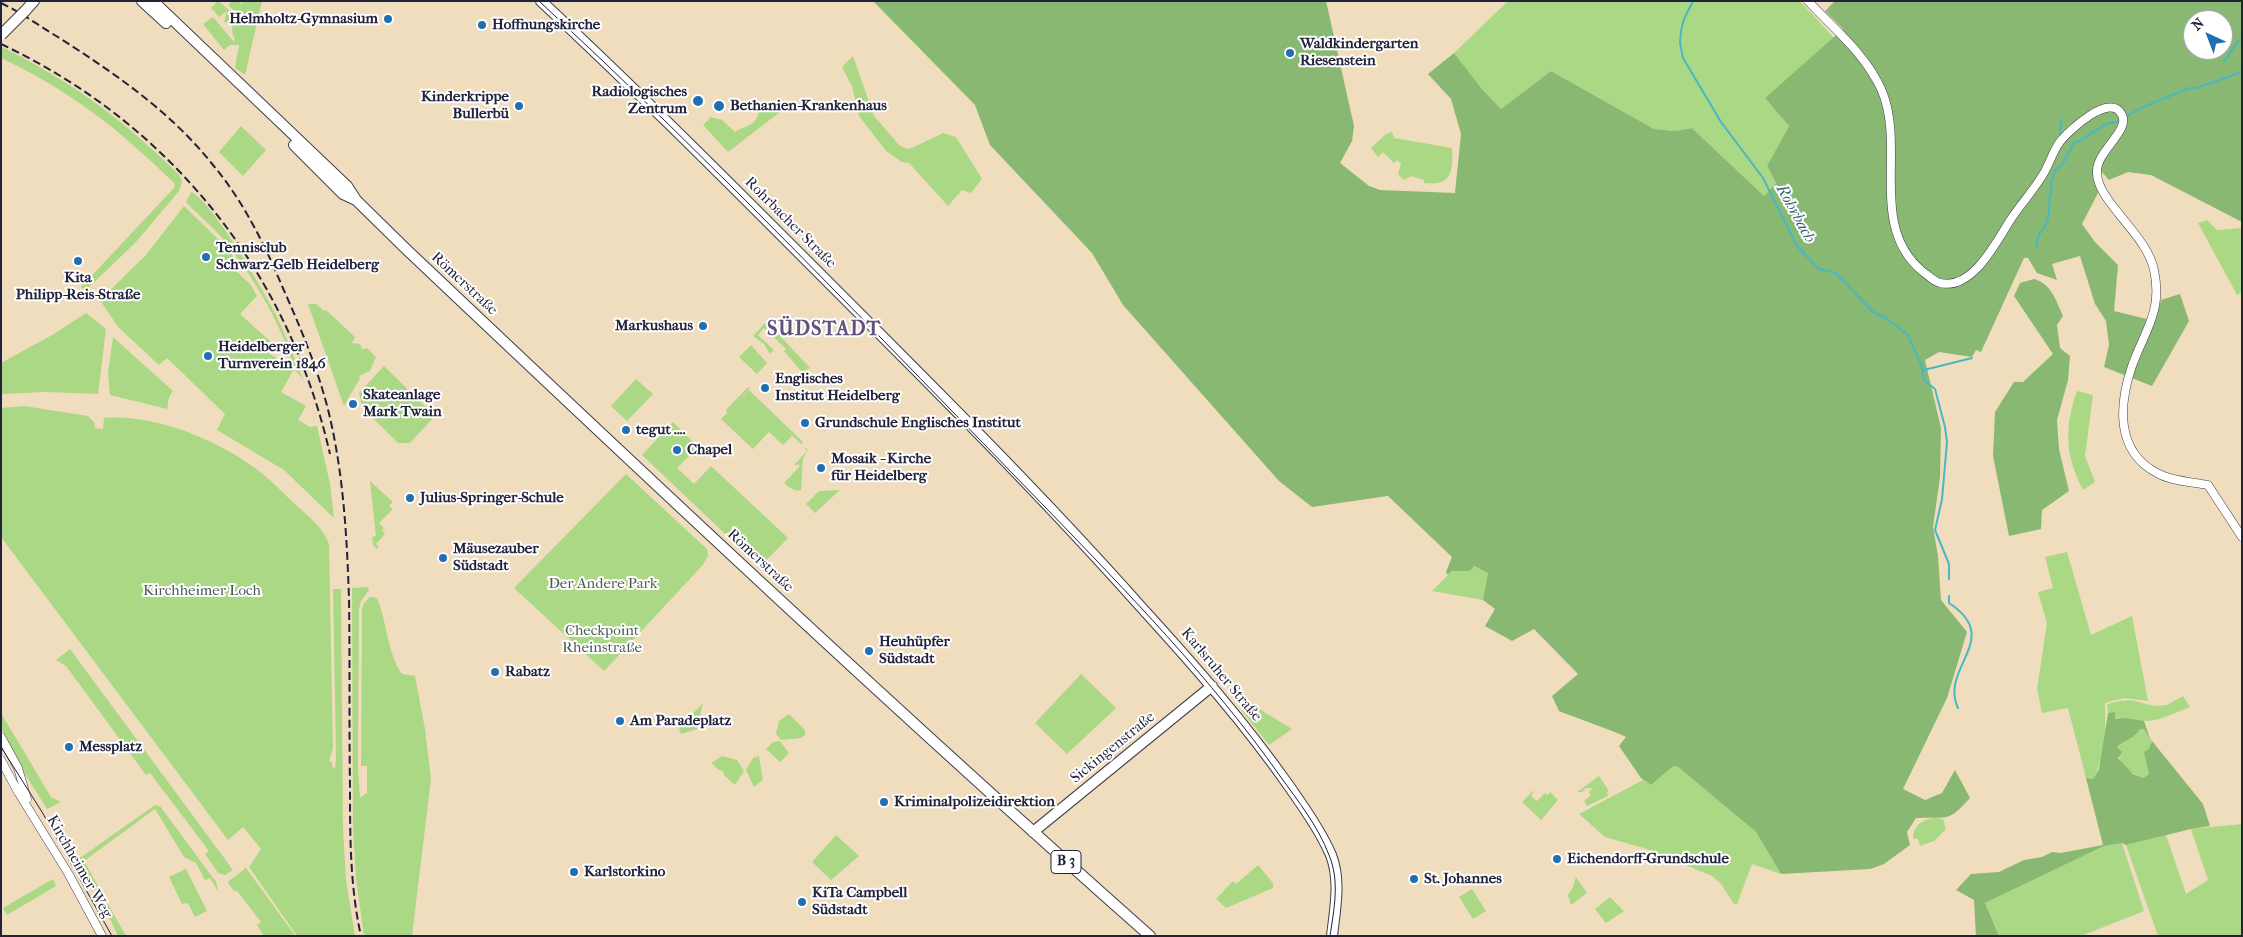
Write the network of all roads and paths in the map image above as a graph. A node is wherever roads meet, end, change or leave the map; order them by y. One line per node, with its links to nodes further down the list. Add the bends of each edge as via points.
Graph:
1 (34, 1): 6 (main road, bridge)
2 (142, 1): 7 (main road, Römerstraße, via 343,194)
3 (153, 1): 7 (main road, Römerstraße, via 347,186)
4 (541, 1): 8 (main road, Rohrbacher Straße, via 663,117)
5 (1808, 1): 9 (street, via 1860,56 1882,91 1890,123 1891,193 1898,239 1910,260 1942,283 1966,276 1981,265 2038,182 2056,148 2072,129 2105,107 2114,107 2120,112 2124,120 2122,127 2100,157 2097,178 2104,193 2138,235 2150,256 2156,280 2150,327 2127,382 2122,408 2124,432 2137,457 2157,474 2208,485)
6 (1, 35)
7 (356, 200): 14 (main road, Römerstraße, via 872,687)
8 (1013, 470): 10 (main road, Karlsruher Straße, via 1105,566)
9 (2242, 537)
10 (1212, 686): 14 (main road, Sickingenstraße); 17 (main road, Karlsruher Straße, via 1267,754 1327,846 1337,883)
11 (1, 737): 13 (street, Kirchheimer Weg, via 18,768)
12 (1, 760): 13 (street, Kirchheimer Weg)
13 (32, 812): 15 (street, Kirchheimer Weg)
14 (1033, 832): 16 (main road, Römerstraße / B 3)
15 (102, 936)
16 (1150, 936)
17 (1332, 936)

